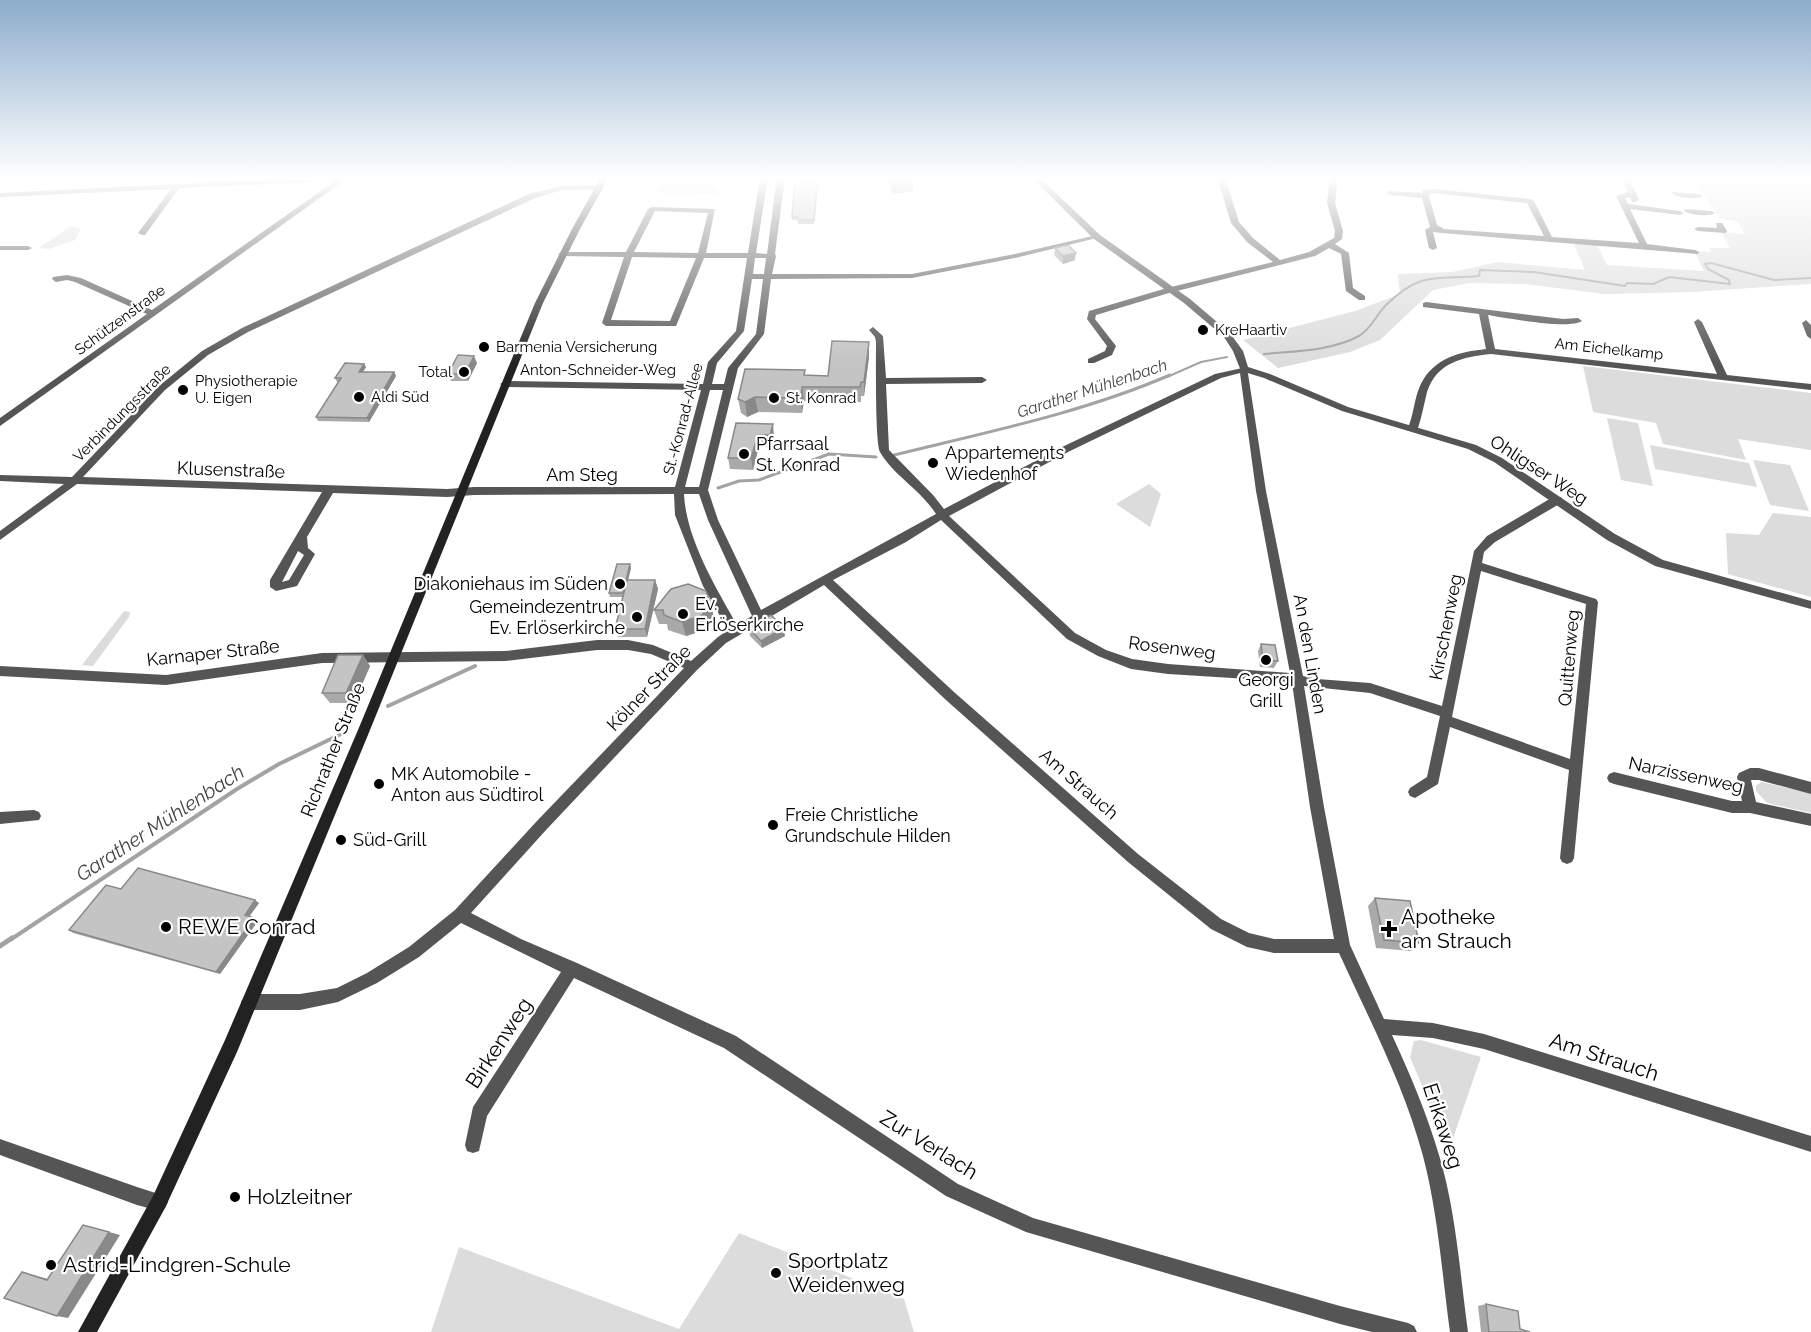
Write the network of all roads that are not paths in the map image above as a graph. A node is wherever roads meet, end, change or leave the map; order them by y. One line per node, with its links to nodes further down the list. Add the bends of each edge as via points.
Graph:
1 (258, 239): 34 (street, Schützenstraße)
2 (440, 239): 53 (street, Verbindungsstraße, via 245,330 205,353 162,388)
3 (570, 239): 21 (main road, Richrather Straße)
4 (637, 239): 22 (street)
5 (705, 239): 23 (street)
6 (754, 239): 25 (street, St.-Konrad-Allee)
7 (774, 239): 24 (street, St.-Konrad-Allee)
8 (1088, 239): 28 (street, via 912,276)
9 (1100, 239): 30 (street, An den Linden)
10 (1249, 239): 26 (street)
11 (1338, 239): 15 (street)
12 (1431, 239): 19 (street)
13 (1563, 239): 16 (street)
14 (1641, 239): 16 (street)
15 (1330, 245): 26 (street); 31 (street, via 1345,253 1349,289)
16 (1644, 246): 20 (street)
17 (0, 248): 18 (street)
18 (28, 248)
19 (1433, 248)
20 (1695, 252)
21 (562, 254): 22 (street); 46 (main road, Richrather Straße)
22 (628, 256): 23 (street); 23 (street, via 606,322 673,324)
23 (701, 256): 25 (street)
24 (772, 256): 25 (street); 28 (street, St.-Konrad-Allee)
25 (751, 257): 27 (street, St.-Konrad-Allee)
26 (1279, 263): 30 (street)
27 (749, 277): 28 (street); 47 (street, St.-Konrad-Allee, via 740,331 716,358)
28 (769, 277): 48 (street, St.-Konrad-Allee, via 759,337 733,368)
29 (56, 279): 34 (street, via 78,280)
30 (1171, 291): 41 (street, via 1092,314 1091,319 1112,346 1109,353); 42 (street, An den Linden, via 1227,334)
31 (1362, 298)
32 (1426, 305): 33 (street, Am Eichelkamp)
33 (1483, 313): 35 (street, Am Eichelkamp); 40 (street)
34 (153, 314): 50 (street, Schützenstraße)
35 (1578, 321)
36 (1698, 322): 43 (street)
37 (1806, 324): 39 (street)
38 (873, 330): 45 (street, Rosenweg, via 880,342)
39 (1811, 336)
40 (1491, 351): 43 (street, Am Eichelkamp); 51 (street, Am Eichelkamp, via 1440,363 1428,375)
41 (1091, 361)
42 (1244, 369): 51 (street, Ohligser Weg, via 1345,409); 59 (street, Kölner Straße, via 1174,396); 70 (street, An den Linden, via 1261,491)
43 (1723, 376): 49 (street, Am Eichelkamp)
44 (982, 380): 45 (street)
45 (881, 381): 59 (street, Rosenweg, via 884,450 892,463 934,500)
46 (505, 384): 47 (street, Anton-Schneider-Weg); 57 (main road, Richrather Straße)
47 (706, 386): 48 (street, Anton-Schneider-Weg); 56 (street, St.-Konrad-Allee)
48 (727, 387): 55 (street, St.-Konrad-Allee)
49 (1811, 387)
50 (0, 423)
51 (1413, 428): 58 (street, Ohligser Weg, via 1472,447)
52 (0, 478): 53 (street, Klusenstraße)
53 (73, 482): 54 (street, Klusenstraße); 60 (street, Verbindungsstraße)
54 (329, 490): 57 (street, Klusenstraße); 61 (street)
55 (703, 490): 56 (street, Am Steg); 65 (street)
56 (679, 491): 57 (street, Am Steg); 66 (street, St.-Konrad-Allee, via 680,515 709,586)
57 (461, 492): 67 (main road, Richrather Straße)
58 (1557, 500): 62 (street, Kirschenweg, via 1491,539 1479,551); 64 (street, Ohligser Weg, via 1611,537 1659,563)
59 (942, 515): 63 (street, Kölner Straße); 70 (street, Rosenweg, via 1071,636 1102,653 1131,664)
60 (0, 536)
61 (303, 538)
62 (1476, 565): 71 (street, Kirschenweg); 72 (street, Quittenweg, via 1592,602)
63 (825, 579): 65 (street, Kölner Straße); 82 (street, Am Strauch, via 958,704 1133,858 1216,924 1247,940 1274,946)
64 (1811, 604)
65 (759, 618): 66 (street, Kölner Straße)
66 (735, 632): 68 (street, Kölner Straße)
67 (394, 657): 68 (street, Karnaper Straße, via 483,657 628,645 653,650); 69 (street, Karnaper Straße, via 322,658 166,680); 84 (main road, Richrather Straße)
68 (693, 667): 81 (street, Kölner Straße)
69 (0, 671)
70 (1297, 680): 71 (street, Rosenweg, via 1378,689); 82 (street, An den Linden, via 1318,819)
71 (1446, 717): 72 (street); 75 (street, Kirschenweg, via 1433,780)
72 (1576, 767): 80 (street, Quittenweg)
73 (1614, 778): 76 (street, Narzissenweg, via 1732,807)
74 (1811, 788): 76 (street, Narzissenweg, via 1750,774 1744,777)
75 (1415, 792)
76 (1750, 807): 79 (street, Narzissenweg)
77 (34, 816): 78 (street)
78 (0, 818)
79 (1811, 820)
80 (1567, 858)
81 (460, 915): 83 (street, Zur Verlach); 84 (street, Kölner Straße, via 414,952 339,995 300,1002)
82 (1343, 945): 85 (street, Erikaweg)
83 (572, 968): 87 (street, Birkenweg, via 479,1113); 91 (street, Zur Verlach, via 730,1042 952,1190 1032,1226)
84 (249, 1002): 89 (main road, Richrather Straße)
85 (1381, 1027): 86 (street, Am Strauch, via 1435,1029); 92 (street, Erikaweg, via 1431,1155)
86 (1811, 1144)
87 (473, 1145)
88 (0, 1147): 89 (street)
89 (159, 1202): 90 (main road, Richrather Straße)
90 (87, 1332)
91 (1408, 1332)
92 (1459, 1332)

